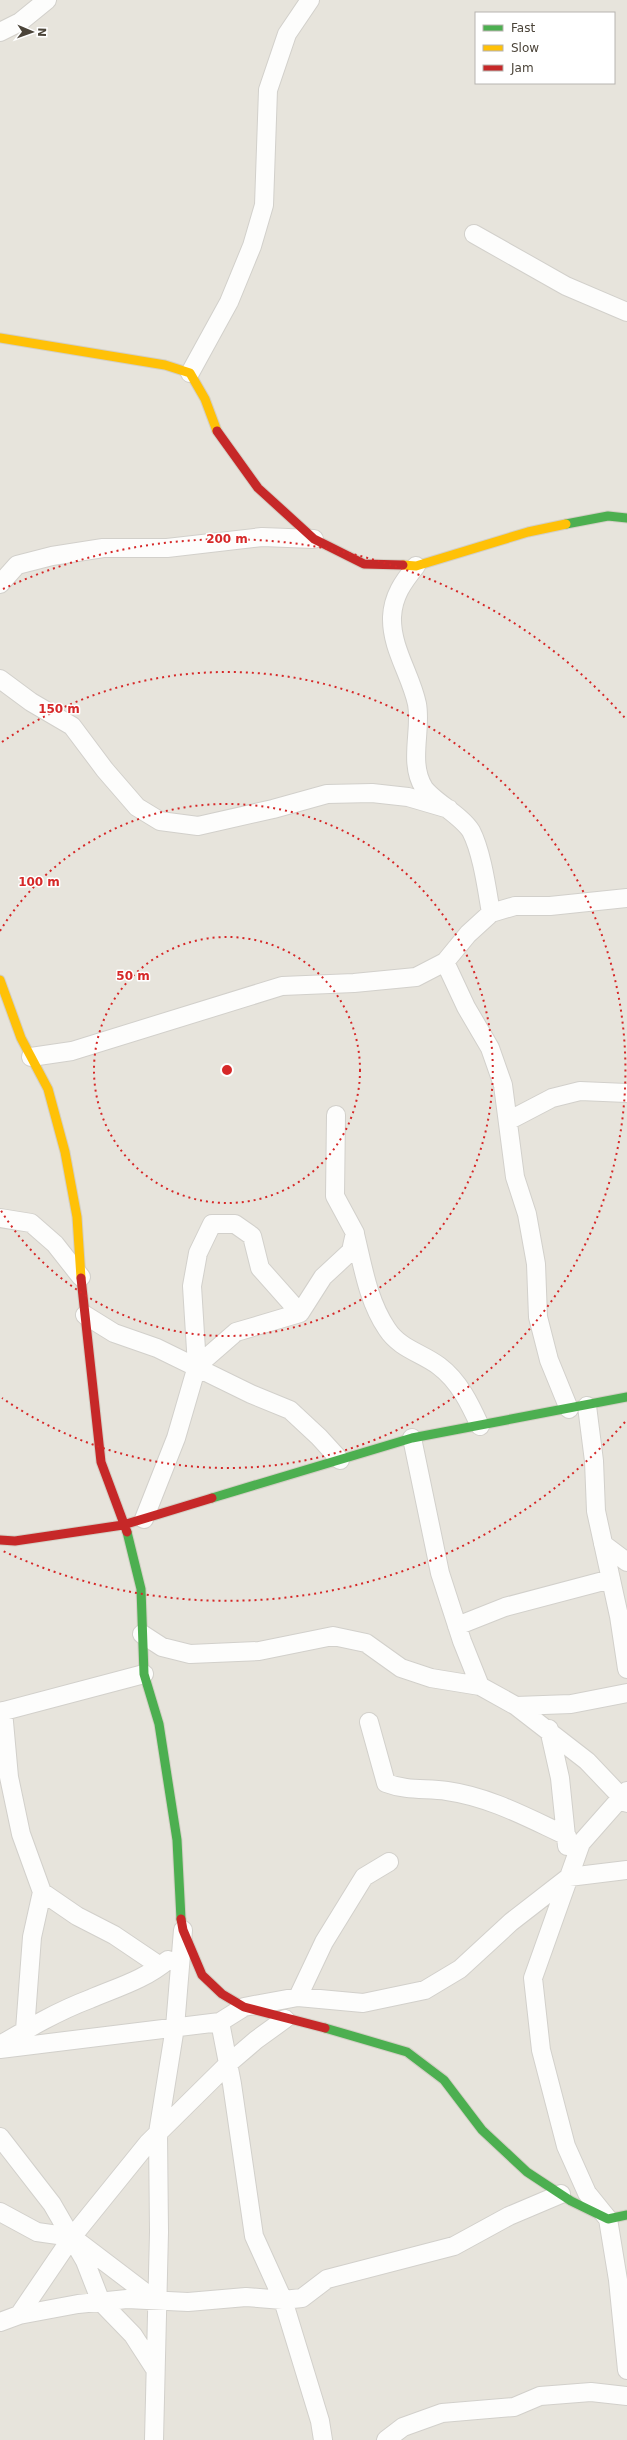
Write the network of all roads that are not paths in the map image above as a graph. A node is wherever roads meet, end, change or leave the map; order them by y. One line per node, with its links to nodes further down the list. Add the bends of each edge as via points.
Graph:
1 (47, 0): 3 (street, via 20,22)
2 (310, 0): 7 (street, via 287,34 268,90 264,205 252,246 229,302)
3 (0, 32)
4 (474, 234): 5 (street, via 566,286)
5 (627, 312)
6 (0, 338): 7 (street, via 165,365)
7 (190, 373): 9 (street, via 205,398 216,428 258,488)
8 (627, 518): 10 (street, via 608,516 528,532)
9 (314, 539): 10 (street, via 364,564); 11 (street, via 262,537 167,548 88,550 17,565)
10 (416, 566): 13 (street, via 398,589 392,617 397,649 417,706 417,766 424,788)
11 (0, 584)
12 (0, 680): 13 (street, via 72,726 137,807 160,821 198,826 327,794 372,793 408,797)
13 (450, 809): 15 (street, via 470,831 482,865)
14 (627, 898): 15 (street, via 550,906 515,906)
15 (491, 914): 16 (street, via 468,934)
16 (445, 962): 18 (street, via 416,977 282,986 72,1051); 21 (street, via 466,1007 490,1048 503,1085)
17 (0, 980): 18 (street, via 21,1038)
18 (31, 1057): 24 (street, via 48,1089 65,1152 77,1218)
19 (627, 1093): 21 (street, via 580,1092 552,1098)
20 (336, 1115): 23 (street, via 335,1196)
21 (508, 1121): 30 (street, via 515,1176 527,1214 536,1264 538,1317 549,1360)
22 (0, 1218): 24 (street, via 31,1222 55,1244)
23 (355, 1233): 25 (street, via 351,1251 323,1277); 31 (street, via 373,1305 388,1331 412,1352 439,1366 466,1396)
24 (81, 1277): 26 (street)
25 (300, 1313): 27 (street, via 236,1332); 27 (street, via 260,1268 252,1236 235,1224 212,1224 198,1253 192,1286)
26 (85, 1315): 27 (street, via 114,1333); 35 (street, via 101,1462)
27 (197, 1366): 33 (street, via 290,1410 319,1436); 34 (street, via 176,1438)
28 (627, 1397): 29 (street)
29 (587, 1406): 30 (street); 37 (street, via 594,1461 596,1511)
30 (569, 1409): 31 (street)
31 (480, 1426): 32 (street)
32 (412, 1438): 33 (street); 40 (street, via 440,1573)
33 (340, 1460): 34 (street)
34 (144, 1519): 35 (street)
35 (123, 1525): 36 (street, via 15,1541); 41 (street, via 132,1548 141,1589)
36 (0, 1540)
37 (603, 1544): 38 (street); 39 (street)
38 (627, 1562)
39 (611, 1579): 40 (street, via 504,1607); 42 (street)
40 (456, 1626): 44 (street)
41 (142, 1634): 43 (street); 44 (street, via 162,1647 190,1654 259,1651 333,1636 366,1644 401,1668 431,1678)
42 (627, 1669)
43 (144, 1674): 47 (street); 56 (street, via 159,1724 177,1840)
44 (480, 1686): 46 (street)
45 (627, 1693): 46 (street, via 571,1704)
46 (516, 1706): 49 (street)
47 (1, 1712): 55 (street, via 9,1777 21,1834)
48 (369, 1722): 51 (street, via 386,1783 402,1789 447,1791 509,1808)
49 (549, 1729): 50 (street); 51 (street, via 560,1778)
50 (625, 1796): 54 (street, via 581,1843)
51 (567, 1836): 54 (street)
52 (390, 1862): 58 (street, via 364,1878 324,1942)
53 (627, 1870): 54 (street)
54 (570, 1877): 58 (street, via 511,1922 460,1969 425,1990 363,2003); 72 (street, via 533,1978 541,2050 566,2146 587,2193)
55 (42, 1892): 57 (street); 63 (street, via 32,1937)
56 (182, 1930): 57 (street, via 169,1959); 59 (street, via 202,1974 222,1994); 62 (street)
57 (160, 1966): 63 (street, via 130,1984 89,1999)
58 (298, 1997): 59 (street)
59 (244, 2007): 60 (street); 61 (street)
60 (285, 2020): 66 (street); 69 (street, via 346,2033 407,2052 444,2080 482,2130 527,2172)
61 (220, 2022): 62 (street); 66 (street)
62 (175, 2027): 65 (street); 67 (street)
63 (25, 2030): 64 (street)
64 (0, 2045)
65 (0, 2049)
66 (228, 2064): 67 (street); 75 (street, via 254,2236)
67 (158, 2133): 73 (street, via 117,2179); 74 (street, via 159,2232)
68 (0, 2137): 73 (street, via 52,2204)
69 (561, 2194): 72 (street); 75 (street, via 510,2216 454,2246 327,2279 302,2298)
70 (0, 2212): 73 (street, via 37,2232)
71 (627, 2215): 72 (street)
72 (608, 2219): 80 (street, via 618,2280)
73 (72, 2237): 74 (street); 76 (street, via 85,2261); 77 (street)
74 (156, 2300): 75 (street, via 188,2302 246,2297); 76 (street, via 127,2299); 79 (street)
75 (283, 2300): 83 (street, via 320,2421)
76 (101, 2302): 77 (street); 79 (street, via 133,2335)
77 (19, 2315): 78 (street)
78 (0, 2322)
79 (155, 2369): 82 (street)
80 (627, 2370)
81 (627, 2396): 84 (street, via 591,2392 540,2396 514,2406 442,2413 403,2427)
82 (154, 2440)
83 (323, 2440)
84 (386, 2440)

